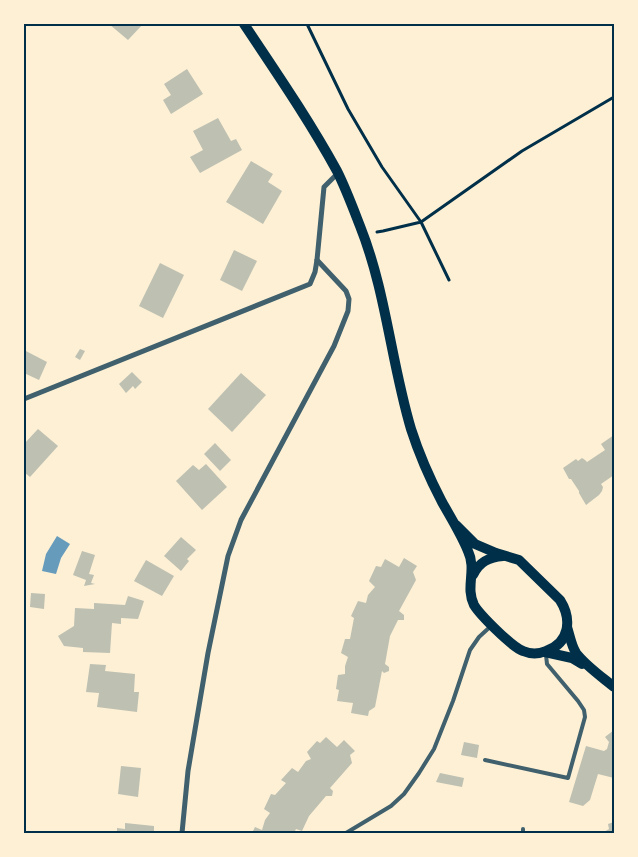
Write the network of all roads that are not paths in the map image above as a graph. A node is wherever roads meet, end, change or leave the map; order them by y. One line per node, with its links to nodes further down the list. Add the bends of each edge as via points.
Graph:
1 (244, 24): 2 (main road)
2 (338, 173): 3 (street, via 324,187); 5 (main road, via 371,254 412,431 426,469)
3 (318, 260): 4 (street, via 310,284); 14 (street, via 346,291 350,298 348,311 334,346 241,520 228,556 188,771)
4 (24, 399)
5 (456, 525): 6 (main road, via 475,544); 7 (main road, via 471,558)
6 (511, 557): 7 (main road, via 481,562); 9 (main road, via 524,563 560,600 565,608)
7 (472, 577): 8 (main road, via 470,594 474,604)
8 (492, 625): 10 (main road, via 515,647 532,653); 15 (lane, via 470,650 454,701 420,773 391,806)
9 (567, 626): 10 (main road, via 558,646); 11 (main road, via 576,653)
10 (545, 652): 11 (main road, via 572,658); 13 (lane, via 547,664 584,710 585,717 568,778)
11 (594, 670): 12 (main road)
12 (614, 687)
13 (485, 760)
14 (182, 833)
15 (346, 833)

